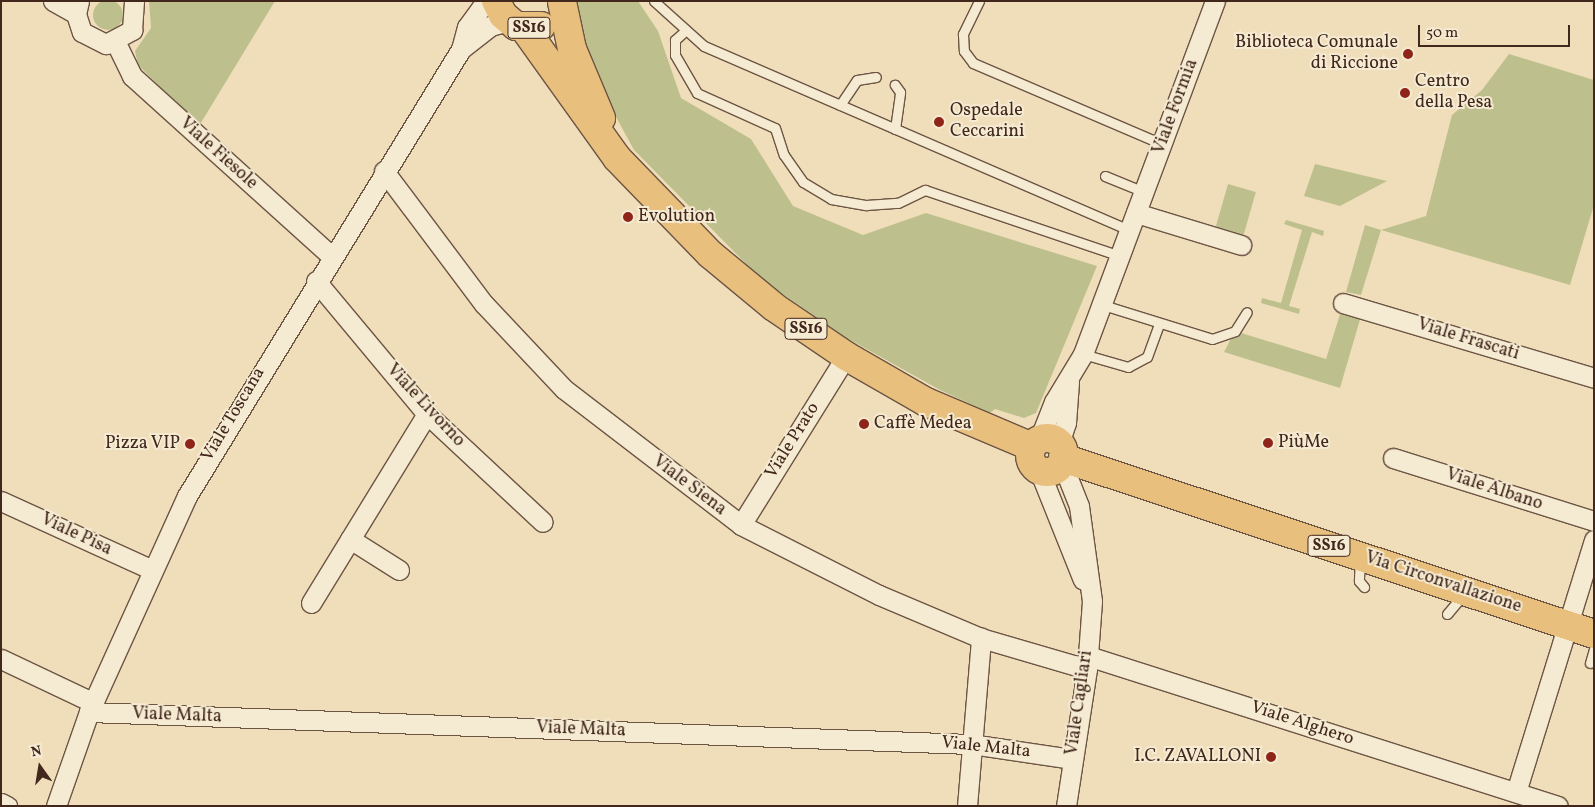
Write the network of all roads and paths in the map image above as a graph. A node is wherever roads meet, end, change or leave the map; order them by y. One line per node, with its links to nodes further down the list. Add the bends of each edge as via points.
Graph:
1 (53, 1): 8 (street)
2 (134, 1): 11 (street, via 132,30)
3 (486, 1): 12 (street, Viale Toscana, via 467,27)
4 (654, 1): 10 (lane)
5 (979, 1): 17 (lane, via 964,34 964,51 973,63)
6 (1215, 1): 17 (street, Viale Formia)
7 (562, 2): 9 (main road, Via Circonvallazione / SS16, via 548,22); 18 (main road, Via Circonvallazione / SS16, via 572,49)
8 (78, 8): 11 (street, via 88,38)
9 (509, 17): 12 (street, Viale Toscana, via 490,26); 18 (main road, Via Circonvallazione / SS16)
10 (686, 30): 15 (lane, via 704,46); 25 (lane, via 675,40 675,55 697,92 775,128 784,155 803,182 832,199 866,205 898,203 925,190)
11 (116, 43): 24 (street, Viale Fiesole, via 132,76)
12 (461, 49): 19 (street, Viale Toscana)
13 (876, 77): 15 (lane, via 857,80)
14 (895, 85): 16 (lane, via 900,92)
15 (840, 105): 16 (lane)
16 (895, 129): 22 (lane)
17 (1162, 144): 21 (street, Viale Formia)
18 (618, 158): 32 (main road, Via Circonvallazione / SS16, via 710,254 774,307)
19 (384, 171): 24 (street, Viale Toscana); 40 (street, Viale Siena, via 484,304 564,389)
20 (1105, 176): 21 (lane)
21 (1144, 192): 22 (street, Viale Formia)
22 (1133, 222): 23 (street); 25 (street, Viale Formia)
23 (1240, 245)
24 (331, 256): 26 (street, Viale Toscana)
25 (1121, 256): 28 (street, Viale Formia)
26 (316, 281): 34 (street, Viale Livorno); 44 (street, Viale Toscana, via 221,435)
27 (1343, 303): 33 (street, Viale Frascati)
28 (1102, 305): 30 (lane); 31 (street, Viale Formia)
29 (1247, 312): 30 (lane, via 1235,331 1212,339)
30 (1159, 324): 31 (lane, via 1147,357 1128,367)
31 (1084, 354): 35 (street, Viale Formia, via 1069,382 1066,423)
32 (846, 356): 35 (main road, Via Circonvallazione / SS16, via 926,402); 40 (street, Viale Prato)
33 (1594, 378)
34 (427, 414): 39 (street, Viale Livorno); 41 (street)
35 (1049, 454): 43 (main road, Via Circonvallazione / SS16); 48 (street, Viale Cagliari); 48 (street, Viale Cagliari, via 1079,506)
36 (1393, 458): 38 (street, Viale Albano)
37 (1, 501): 44 (street, Viale Pisa)
38 (1594, 521)
39 (543, 522)
40 (741, 525): 53 (street, Viale Siena, via 879,595)
41 (350, 539): 45 (street); 49 (street)
42 (1594, 540): 51 (street)
43 (1360, 556): 46 (lane, via 1359,581); 47 (main road, Via Circonvallazione / SS16)
44 (150, 569): 58 (street, Viale Toscana)
45 (399, 570)
46 (1364, 587)
47 (1466, 591): 50 (lane); 51 (main road, Via Circonvallazione / SS16)
48 (1092, 601): 56 (street, Viale Cagliari)
49 (311, 604)
50 (1447, 614)
51 (1568, 625): 52 (main road, Via Circonvallazione / SS16); 61 (street)
52 (1594, 634)
53 (981, 638): 56 (street, Viale Siena); 59 (street)
54 (1594, 649): 57 (lane)
55 (1, 659): 58 (street)
56 (1088, 663): 60 (street, Viale Cagliari); 61 (street, Viale Alghero)
57 (1590, 663)
58 (91, 708): 59 (street, Viale Malta); 64 (street, Viale Toscana)
59 (970, 744): 60 (street, Viale Malta); 65 (street)
60 (1072, 759): 66 (street, Viale Cagliari)
61 (1516, 792): 67 (street, Viale Alghero)
62 (1, 803): 63 (street)
63 (7, 806)
64 (56, 806)
65 (968, 806)
66 (1066, 806)
67 (1558, 806)

